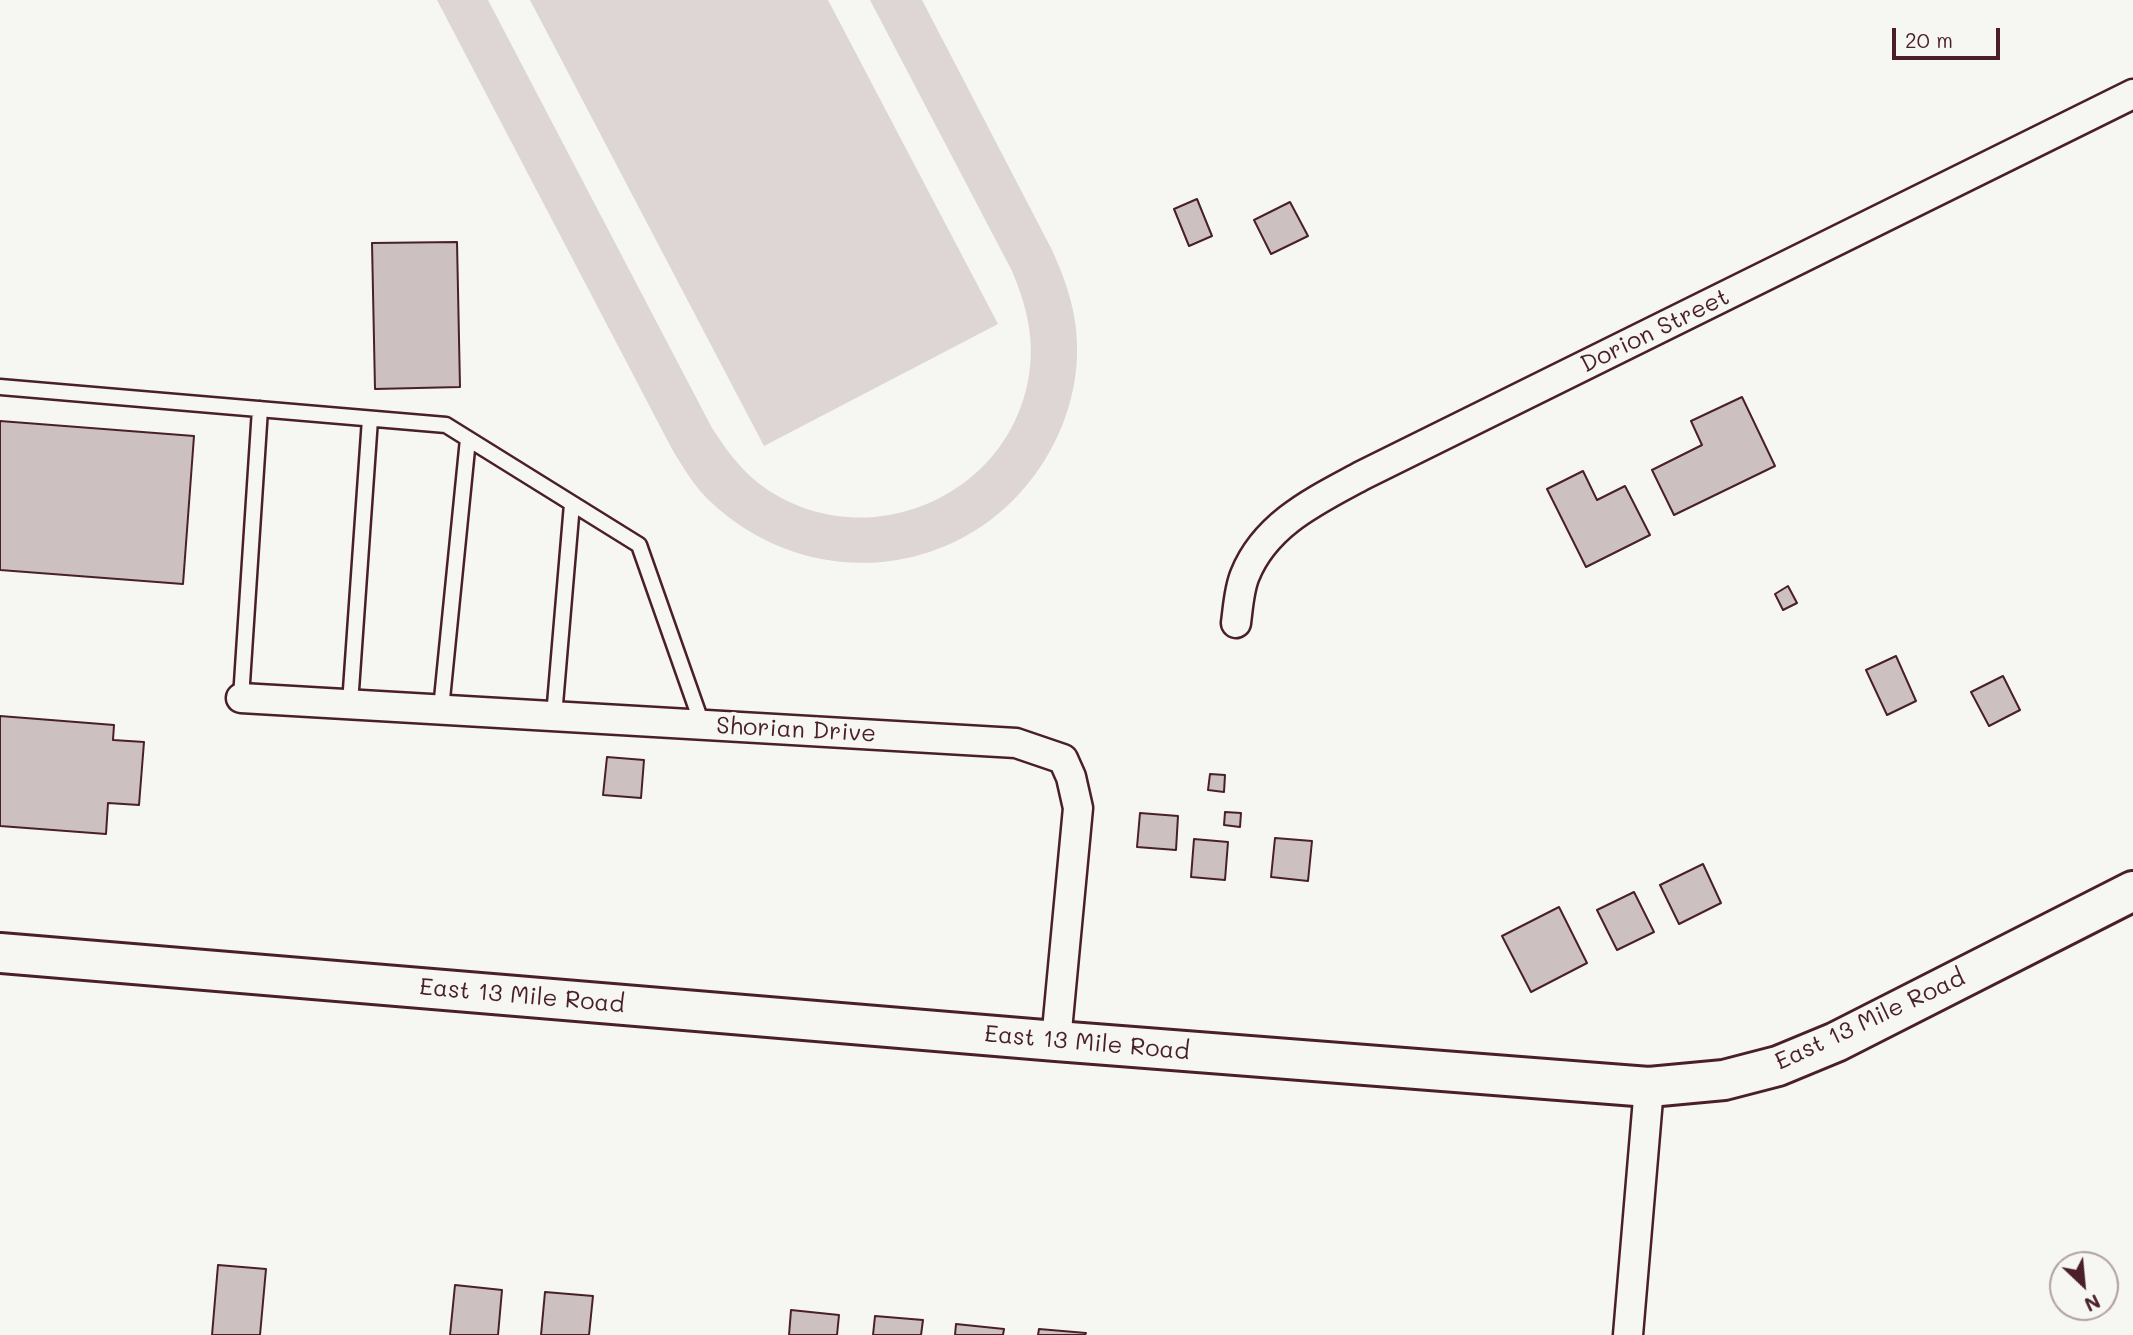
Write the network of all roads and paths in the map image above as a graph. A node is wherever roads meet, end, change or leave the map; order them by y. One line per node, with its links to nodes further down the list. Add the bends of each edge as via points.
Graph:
1 (2133, 94): 7 (street, Dorion Street, via 1299,510 1266,538 1244,575)
2 (0, 387): 3 (lane)
3 (260, 409): 4 (lane); 8 (lane)
4 (370, 419): 5 (lane, via 446,425); 9 (lane)
5 (468, 439): 6 (lane); 10 (lane)
6 (572, 504): 11 (lane); 12 (lane, via 639,545)
7 (1236, 623)
8 (241, 698): 9 (street, Shorian Drive)
9 (350, 704): 10 (street, Shorian Drive)
10 (441, 709): 11 (street, Shorian Drive)
11 (554, 716): 12 (street, Shorian Drive)
12 (702, 724): 15 (street, Shorian Drive, via 1016,743 1063,759 1078,808)
13 (2133, 891): 16 (main road, East 13 Mile Road, via 1836,1042 1778,1066 1724,1080)
14 (0, 953): 15 (main road, East 13 Mile Road)
15 (1056, 1041): 16 (main road, East 13 Mile Road)
16 (1649, 1087): 17 (street)
17 (1628, 1335)

